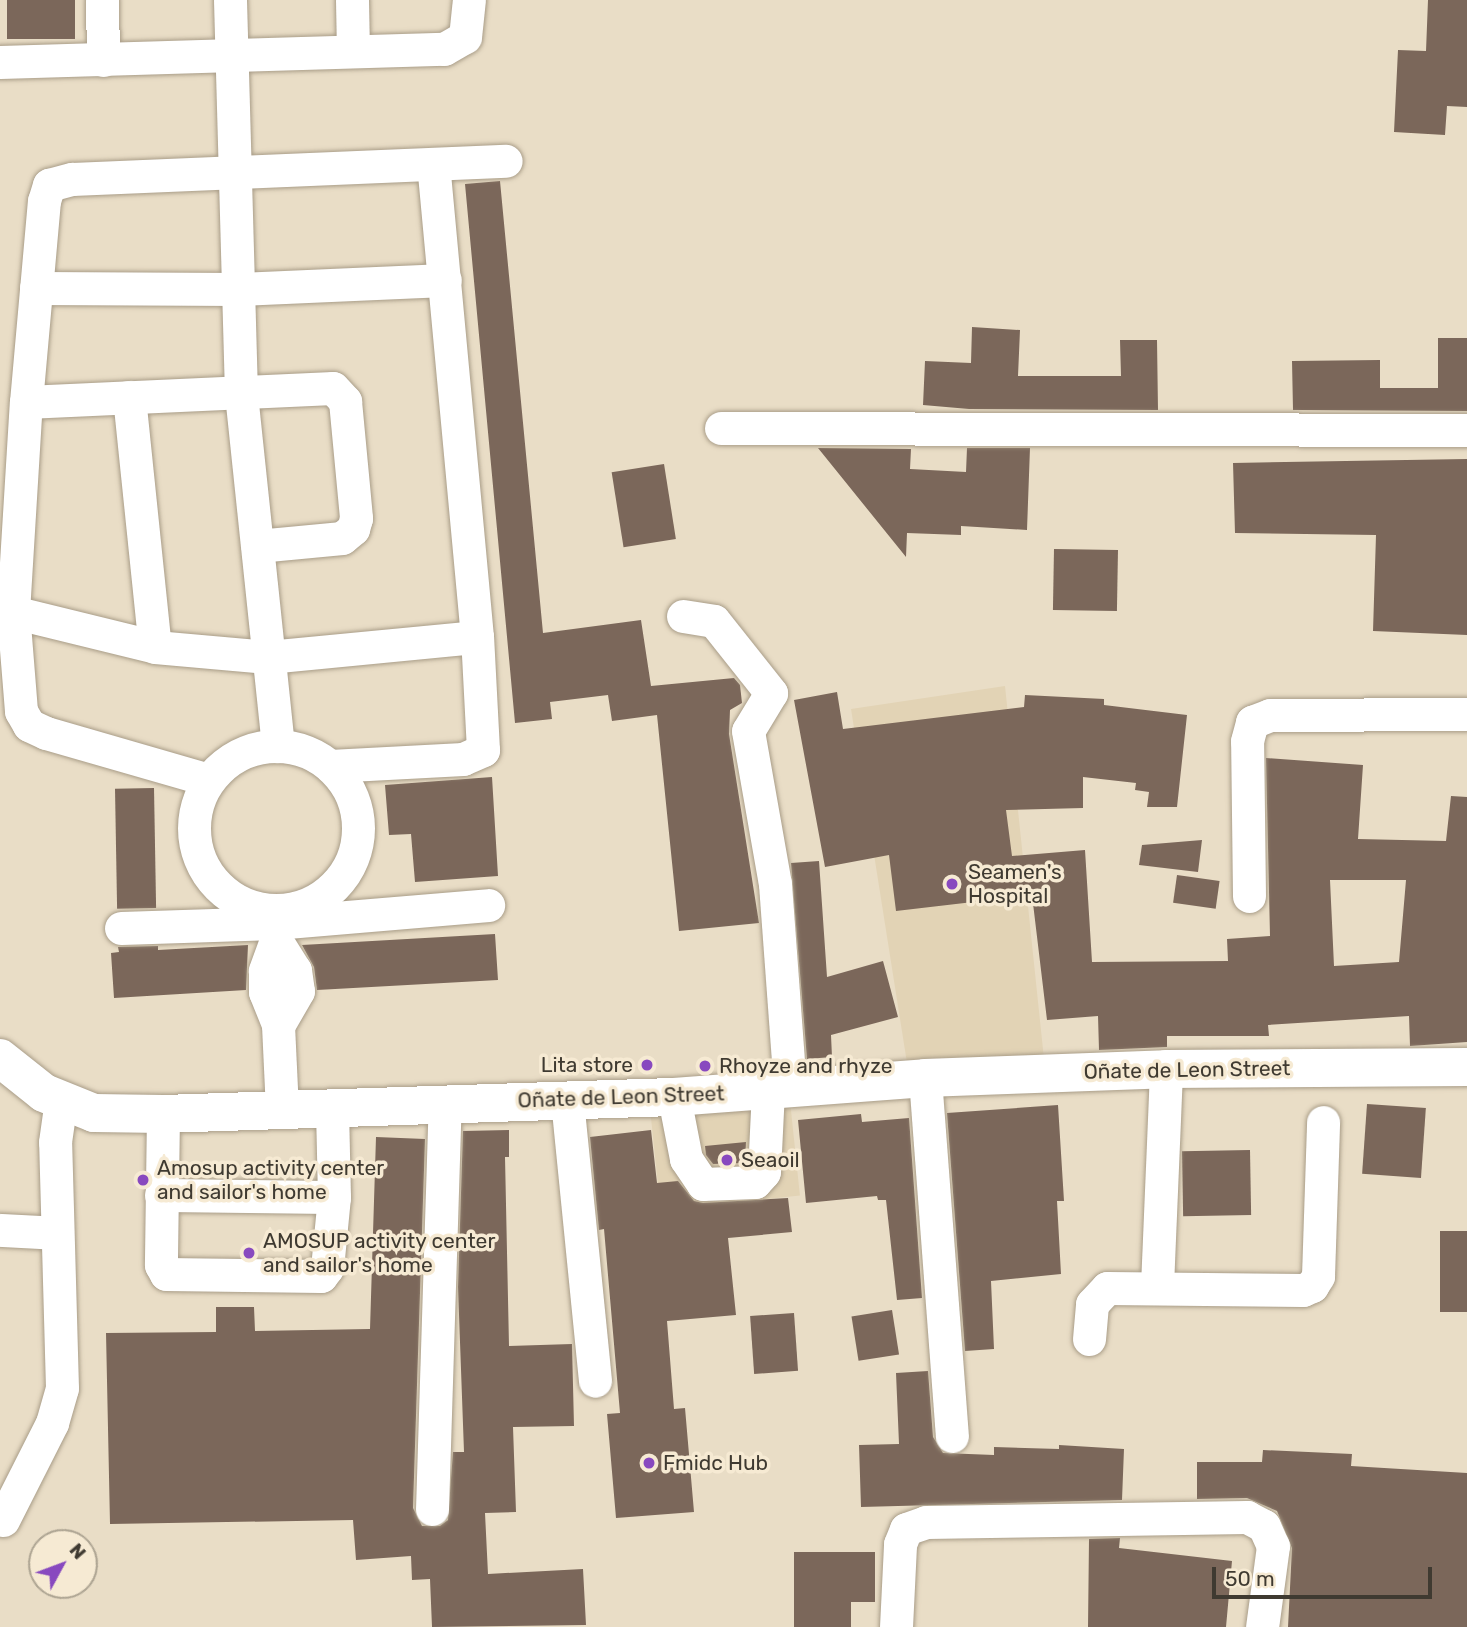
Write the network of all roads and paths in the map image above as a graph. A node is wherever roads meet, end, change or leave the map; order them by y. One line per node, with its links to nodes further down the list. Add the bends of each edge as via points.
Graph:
1 (102, 0): 7 (street)
2 (229, 0): 6 (street)
3 (352, 0): 5 (street)
4 (469, 0): 5 (street, via 465,37 458,45 424,51)
5 (353, 51): 6 (street)
6 (230, 57): 7 (street); 11 (street)
7 (103, 60): 8 (street)
8 (0, 62)
9 (506, 161): 10 (street)
10 (433, 164): 11 (street); 12 (street)
11 (236, 172): 13 (street, via 56,181 49,185); 14 (street)
12 (445, 280): 14 (street); 23 (street)
13 (36, 288): 14 (street); 17 (street)
14 (239, 289): 15 (street)
15 (241, 394): 16 (street); 20 (street); 20 (street, via 333,388 345,401 356,518 353,530 342,538)
16 (129, 397): 17 (street); 24 (street)
17 (26, 402): 21 (street)
18 (722, 428): 19 (street)
19 (1467, 430)
20 (257, 546): 25 (street)
21 (13, 612): 24 (street); 29 (street, via 20,711 29,725)
22 (682, 616): 38 (street, via 714,621 771,693 748,731 775,884)
23 (477, 637): 25 (street); 28 (street, via 483,743 476,756)
24 (155, 647): 25 (street)
25 (268, 657): 27 (street)
26 (1467, 714): 30 (street, via 1270,715 1252,722 1247,741)
27 (278, 746): 28 (street, via 306,752); 29 (street, via 252,749 228,761)
28 (330, 766): 32 (street, via 351,798 357,817 356,846 345,873 325,894)
29 (209, 779): 32 (street, via 197,802 193,826 207,873 224,892)
30 (1249, 896)
31 (488, 905): 32 (street)
32 (275, 925): 33 (street); 44 (street, via 295,970 298,991 278,1025)
33 (121, 928)
34 (0, 1058): 40 (main road, Oñate de Leon Street, via 44,1093)
35 (1467, 1067): 36 (main road, Oñate de Leon Street)
36 (1166, 1069): 37 (main road, Oñate de Leon Street); 51 (street)
37 (925, 1078): 38 (main road, Oñate de Leon Street); 54 (street)
38 (779, 1090): 39 (main road, Oñate de Leon Street); 39 (street, via 764,1172 755,1182 703,1184 685,1159)
39 (674, 1097): 41 (main road, Oñate de Leon Street)
40 (61, 1100): 45 (main road, Oñate de Leon Street, via 94,1113); 50 (street, via 55,1142)
41 (567, 1100): 42 (main road, Oñate de Leon Street); 53 (street)
42 (445, 1105): 43 (main road, Oñate de Leon Street); 55 (street)
43 (332, 1109): 44 (main road, Oñate de Leon Street); 48 (street)
44 (282, 1111): 45 (main road, Oñate de Leon Street)
45 (163, 1114): 47 (street)
46 (1323, 1122): 51 (street, via 1318,1276 1312,1286 1303,1290)
47 (161, 1195): 48 (street); 48 (street, via 161,1265 166,1274 218,1275 321,1276 327,1268)
48 (334, 1197)
49 (0, 1230): 50 (street)
50 (57, 1233): 56 (street, via 62,1388 52,1423)
51 (1157, 1286): 52 (street, via 1107,1287 1098,1294)
52 (1090, 1339)
53 (595, 1381)
54 (952, 1436)
55 (432, 1508)
56 (3, 1520)
57 (896, 1627): 58 (street, via 901,1544 906,1530 926,1522 1247,1517 1264,1526 1273,1546)
58 (1262, 1627)

